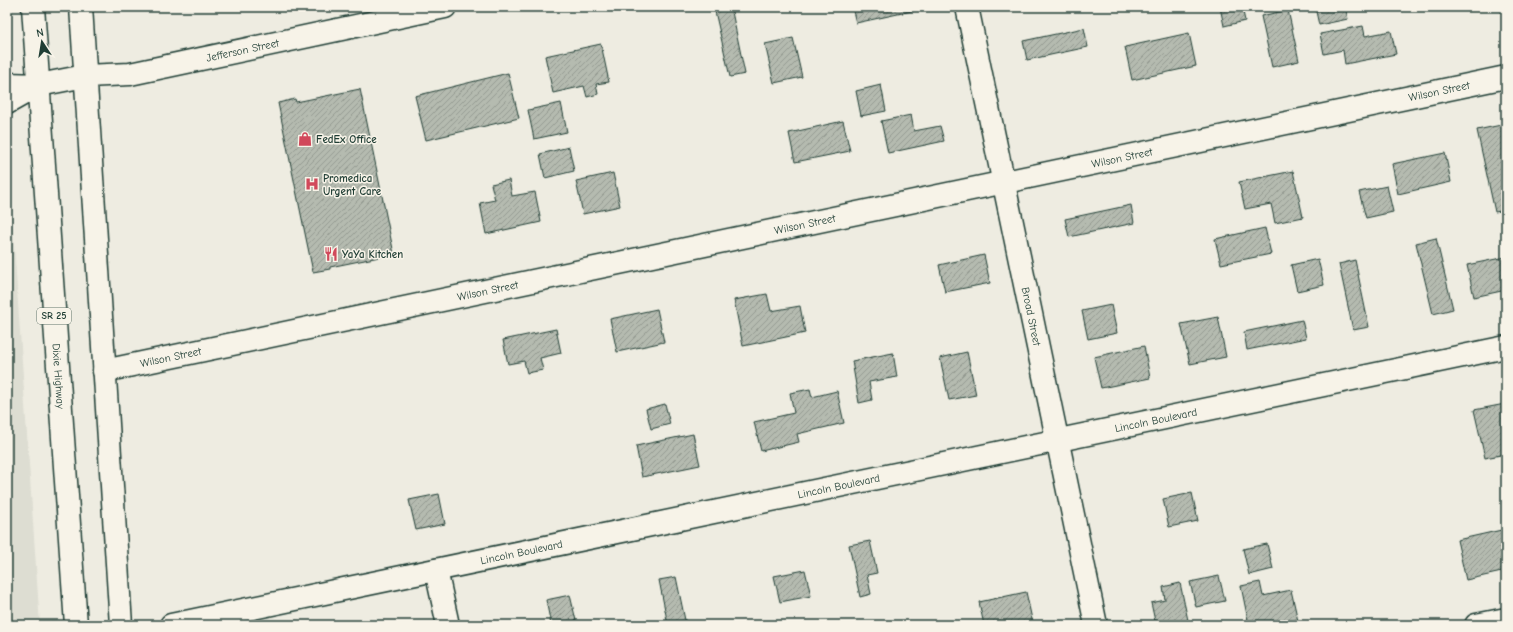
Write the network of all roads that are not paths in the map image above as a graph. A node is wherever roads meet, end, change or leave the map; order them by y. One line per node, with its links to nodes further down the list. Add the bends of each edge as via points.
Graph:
1 (33, 7): 8 (street, Dixie Highway / SR 25)
2 (81, 7): 5 (street)
3 (445, 7): 5 (street, Jefferson Street, via 130,74)
4 (967, 7): 10 (street, Broad Street)
5 (85, 76): 8 (street, Jefferson Street); 12 (street)
6 (1506, 77): 10 (street, Wilson Street)
7 (7, 84): 8 (street)
8 (38, 85): 9 (street); 16 (street, Dixie Highway / SR 25)
9 (7, 103)
10 (1003, 182): 12 (street, Wilson Street); 13 (street, Broad Street)
11 (1506, 347): 13 (street, Lincoln Boulevard)
12 (104, 371): 17 (street)
13 (1058, 441): 14 (street, Lincoln Boulevard); 20 (street, Broad Street)
14 (436, 570): 18 (street, Lincoln Boulevard); 19 (street)
15 (1506, 619): 21 (street)
16 (76, 625)
17 (121, 625)
18 (171, 625)
19 (448, 625)
20 (1096, 625)
21 (1476, 625)

